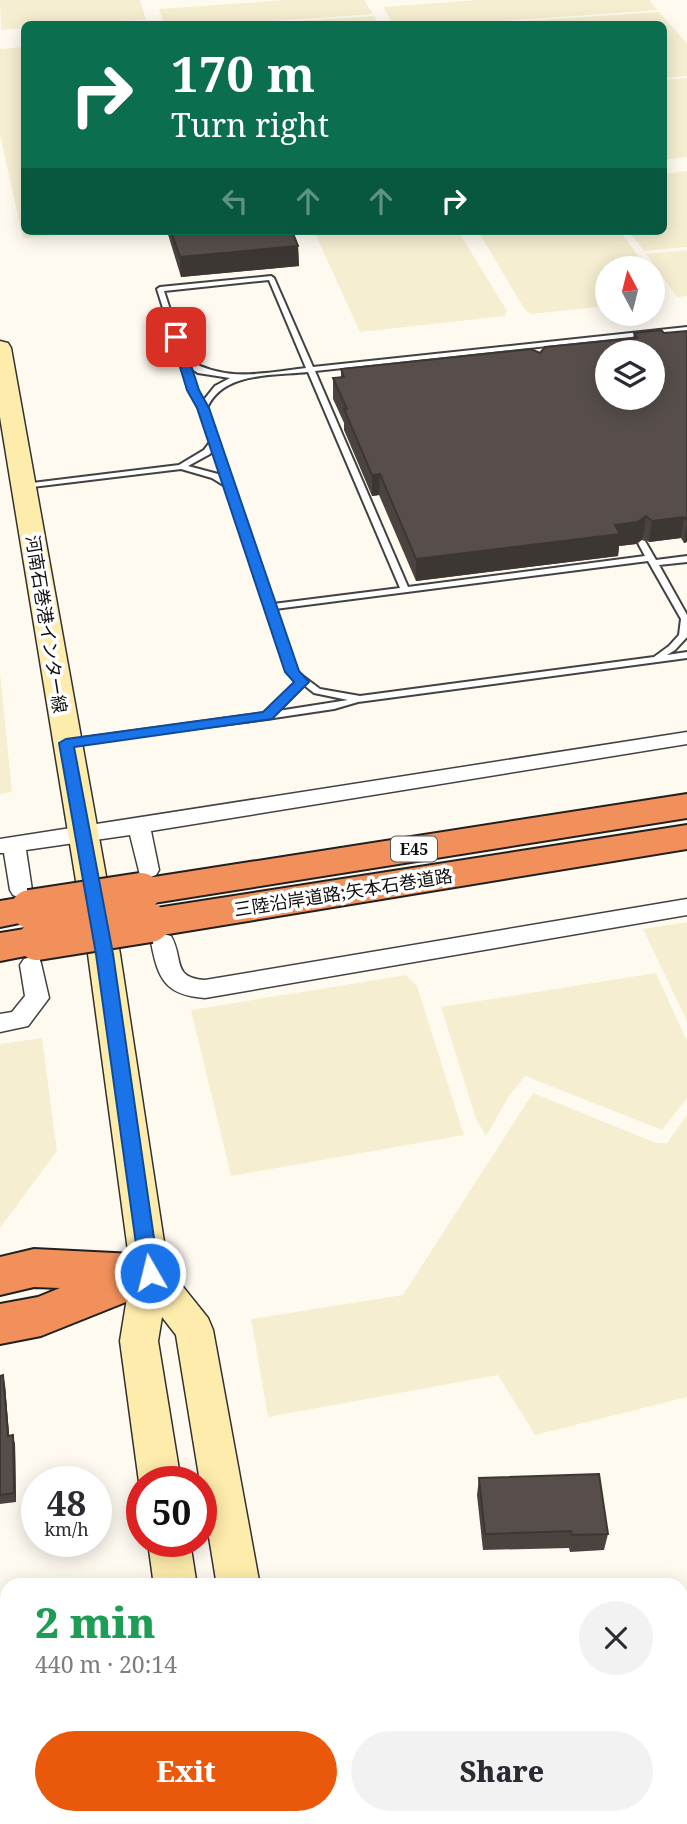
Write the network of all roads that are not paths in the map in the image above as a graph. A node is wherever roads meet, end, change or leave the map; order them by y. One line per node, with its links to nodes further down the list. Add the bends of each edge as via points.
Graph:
1 (687, 329): 2 (lane)
2 (562, 342): 4 (lane); 5 (lane)
3 (0, 348): 14 (main road, 河南石巻港インター線)
4 (482, 352): 6 (lane); 8 (lane)
5 (541, 355)
6 (519, 358)
7 (184, 361): 8 (lane, via 160,289 271,278); 9 (lane, via 201,371); 10 (lane)
8 (311, 370): 9 (lane); 18 (lane)
9 (241, 377): 10 (lane, via 208,394)
10 (203, 408): 11 (lane)
11 (214, 442): 12 (lane, via 207,452); 13 (lane)
12 (180, 467): 13 (lane, via 215,476); 14 (lane)
13 (229, 485): 19 (lane)
14 (24, 486): 27 (main road, 河南石巻港インター線)
15 (642, 543): 17 (lane)
16 (687, 559): 17 (lane)
17 (651, 561): 18 (lane); 20 (lane)
18 (405, 589): 19 (lane)
19 (270, 607): 23 (lane, via 292,672)
20 (686, 620): 22 (lane, via 682,636)
21 (687, 654): 22 (lane)
22 (654, 659): 24 (lane)
23 (302, 682): 24 (lane, via 317,691); 25 (lane)
24 (360, 699): 25 (lane)
25 (267, 716): 27 (lane)
26 (687, 738): 29 (street)
27 (66, 743): 30 (main road, 河南石巻港インター線)
28 (687, 806): 33 (highway, 三陸沿岸道路;矢本石巻道路 / E45)
29 (139, 825): 30 (street); 33 (street)
30 (82, 835): 32 (street); 37 (main road, 河南石巻港インター線)
31 (687, 837): 33 (highway, 三陸沿岸道路;矢本石巻道路 / E45)
32 (7, 845): 35 (street)
33 (150, 907): 34 (street, via 169,971 187,989); 35 (highway, 三陸沿岸道路;矢本石巻道路 / E45, bridge)
34 (687, 907)
35 (20, 928): 36 (street, via 37,998 19,1020)
36 (0, 1023)
37 (150, 1273): 38 (highway, via 34,1268); 39 (highway, via 41,1316); 40 (main road, via 139,1341); 43 (main road, via 194,1330)
38 (0, 1276)
39 (0, 1324)
40 (158, 1466)
41 (171, 1557): 42 (main road)
42 (175, 1578)
43 (238, 1578)

